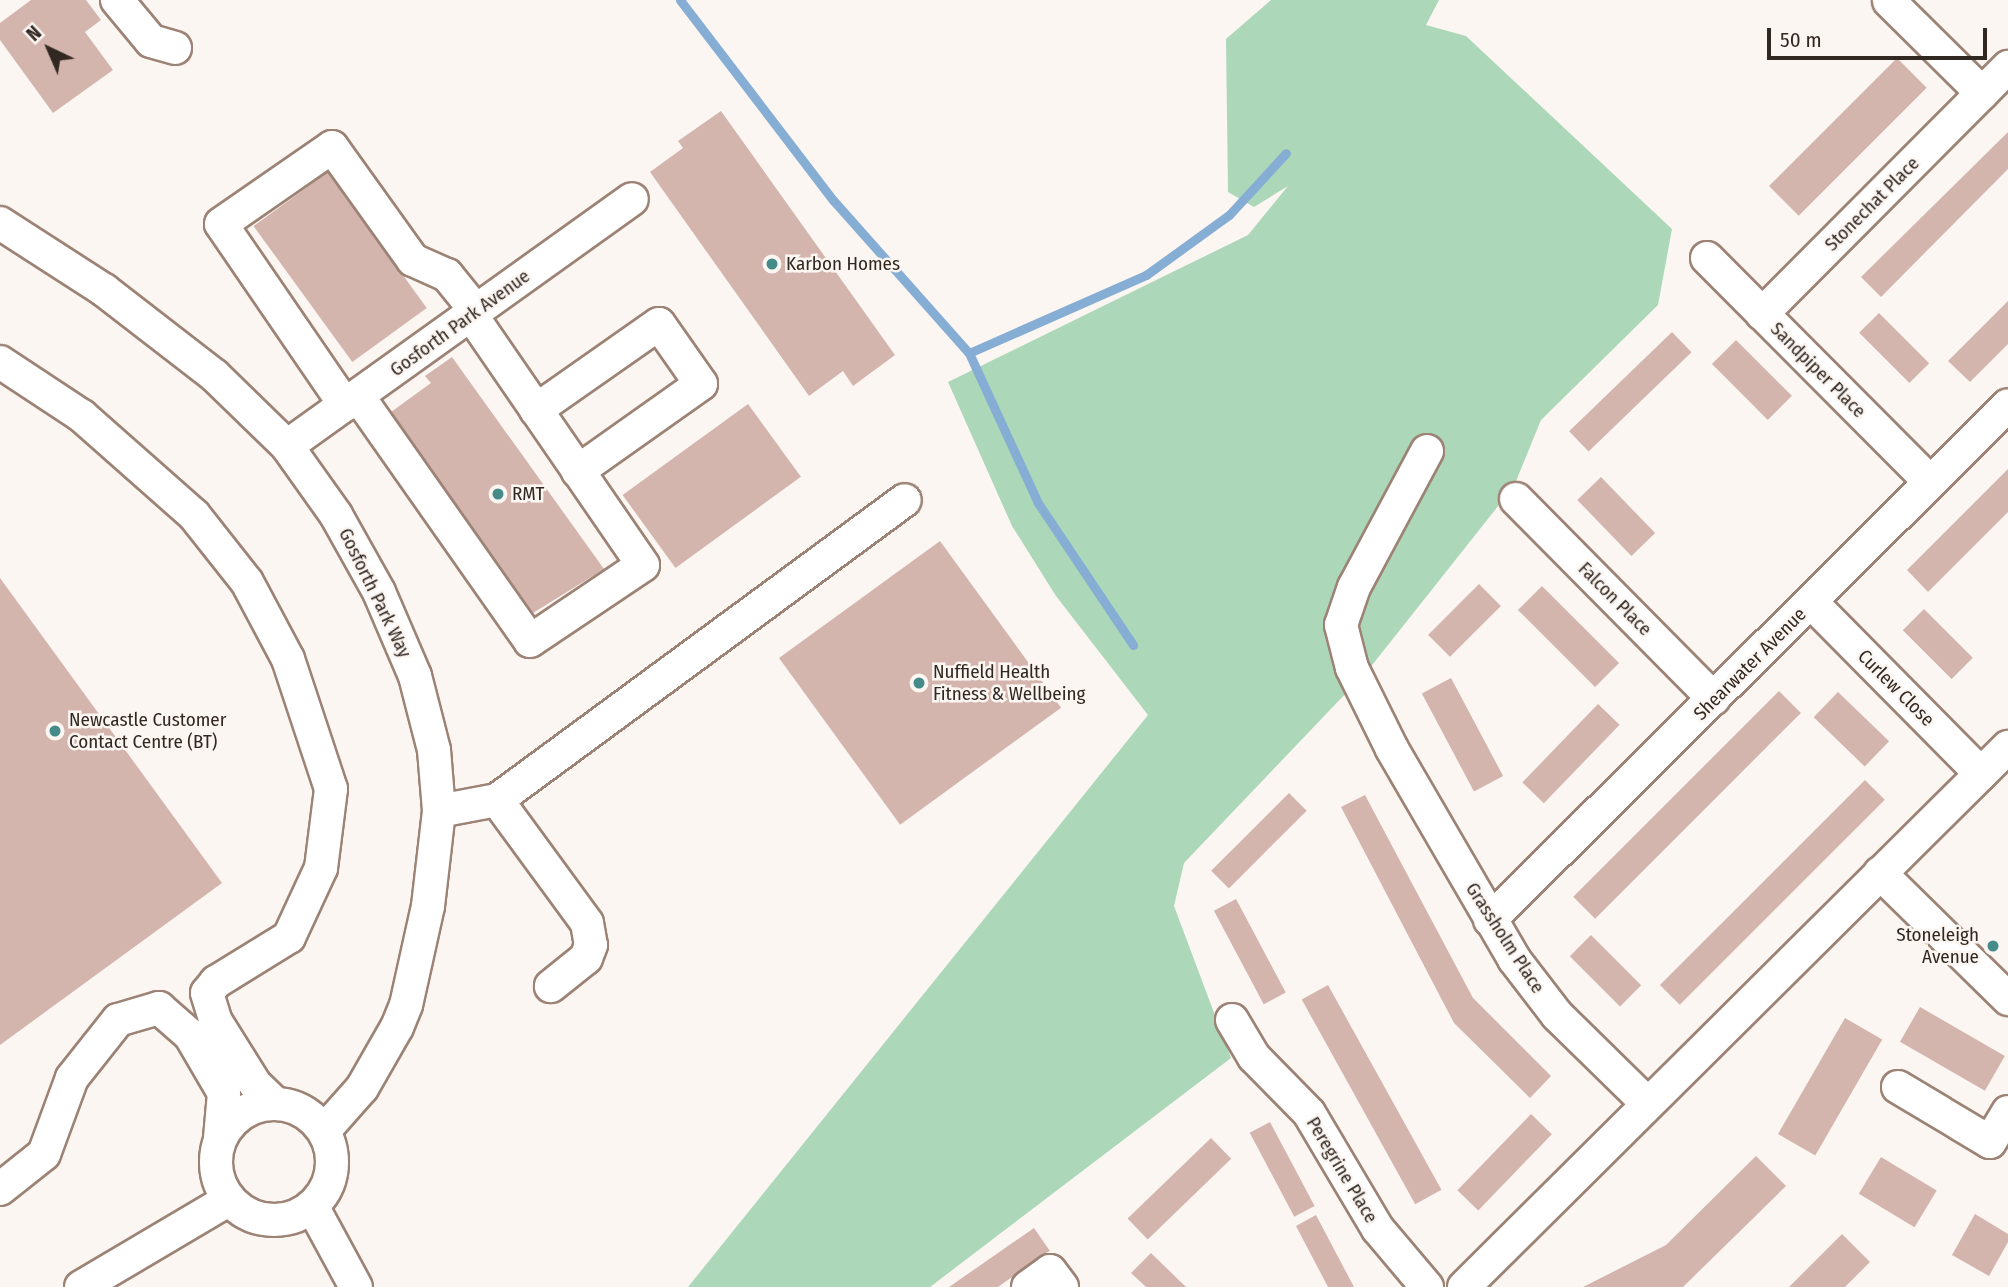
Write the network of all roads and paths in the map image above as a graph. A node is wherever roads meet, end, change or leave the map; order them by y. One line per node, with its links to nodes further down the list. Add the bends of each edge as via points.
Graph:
1 (117, 0): 3 (street, via 151,41)
2 (1889, 1): 5 (street)
3 (174, 47)
4 (2008, 67): 5 (street, Stonechat Place)
5 (1982, 93): 10 (street, Stonechat Place)
6 (632, 199): 9 (street, Gosforth Park Avenue)
7 (0, 223): 15 (street, Gosforth Park Way, via 104,290 203,366)
8 (1707, 258): 10 (street, Sandpiper Place)
9 (473, 313): 12 (street, Gosforth Park Avenue); 12 (street, via 447,275 413,260 332,147 221,224); 14 (street)
10 (1762, 314): 18 (street, Sandpiper Place)
11 (0, 362): 33 (street, via 82,416 194,515 247,582 288,659 331,789 321,868 289,937 216,982 207,993 228,1042 254,1084)
12 (351, 400): 15 (street, Gosforth Park Avenue); 17 (street, via 530,641 643,565)
13 (2008, 405): 18 (street, Shearwater Avenue)
14 (536, 410): 17 (street); 17 (street, via 659,324 701,384)
15 (287, 446): 26 (street, Gosforth Park Way, via 379,592 415,676 434,750)
16 (1427, 451): 28 (street, Grassholm Place, via 1354,587 1341,625 1352,668 1392,749)
17 (578, 471)
18 (1930, 482): 21 (street, Shearwater Avenue)
19 (1516, 499): 22 (street, Falcon Place)
20 (905, 500): 25 (street)
21 (1812, 603): 22 (street, Shearwater Avenue); 24 (street, Curlew Close)
22 (1714, 699): 28 (street, Shearwater Avenue)
23 (2008, 747): 24 (street)
24 (1981, 774): 27 (street)
25 (497, 800): 26 (street); 29 (street, via 587,923 591,945 586,958)
26 (439, 811): 36 (street, Gosforth Park Way, via 428,906 406,1005 362,1088)
27 (1880, 873): 30 (street); 34 (street)
28 (1490, 920): 34 (street, Grassholm Place, via 1557,1014)
29 (551, 986)
30 (2008, 999)
31 (1232, 1020): 45 (street, Peregrine Place, via 1254,1056 1317,1122 1378,1229)
32 (1898, 1087): 35 (street, via 1990,1142)
33 (275, 1103): 36 (street, via 300,1109); 37 (street, via 236,1117)
34 (1648, 1104): 46 (street)
35 (2008, 1112)
36 (324, 1131): 40 (street, via 332,1165 328,1186)
37 (220, 1138): 38 (street, via 224,1093 190,1035 159,1008 118,1020 72,1078 44,1154); 39 (street, via 215,1159)
38 (0, 1189)
39 (228, 1200): 40 (street, via 264,1220 290,1219); 41 (street)
40 (312, 1206): 42 (street)
41 (81, 1287)
42 (356, 1287)
43 (1028, 1287): 44 (street, via 1050,1271)
44 (1062, 1287)
45 (1427, 1287)
46 (1464, 1287)

